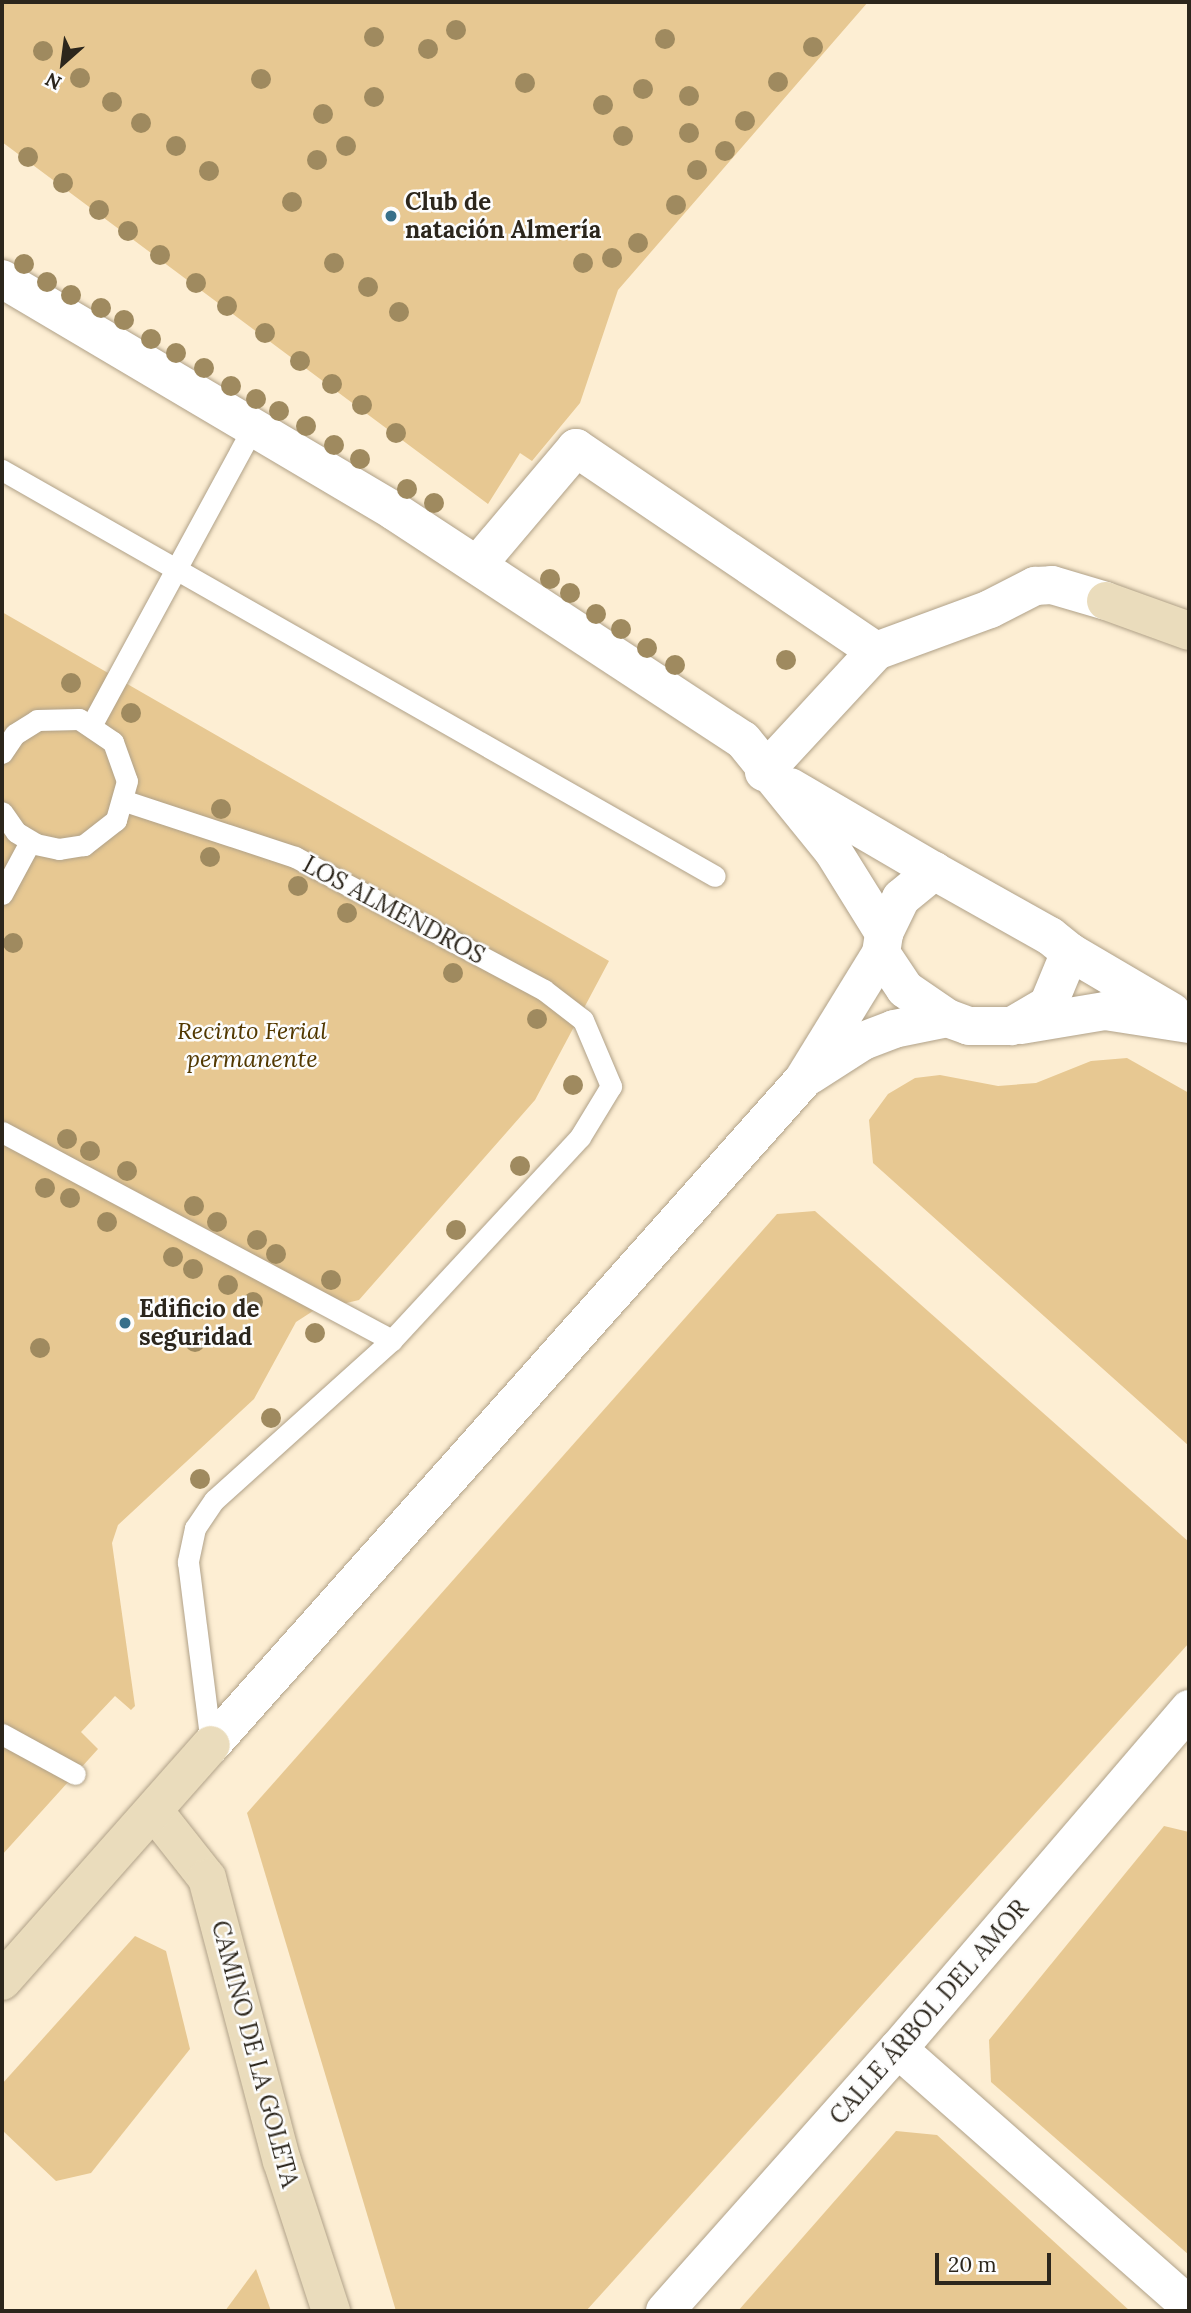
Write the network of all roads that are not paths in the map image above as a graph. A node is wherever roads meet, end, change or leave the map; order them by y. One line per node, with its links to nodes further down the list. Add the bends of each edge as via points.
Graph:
1 (2, 279): 2 (street)
2 (253, 427): 4 (street); 5 (lane)
3 (2, 470): 5 (lane)
4 (478, 564): 7 (street, via 576,448); 10 (street, via 743,740 754,749)
5 (177, 568): 8 (lane); 15 (lane)
6 (1189, 631): 7 (street, via 1052,585 1035,586 990,609)
7 (876, 651): 10 (street)
8 (92, 724): 9 (lane, via 51,717 25,727); 11 (lane, via 121,754 127,781)
9 (4, 744)
10 (764, 772): 14 (street); 17 (street, via 833,851)
11 (125, 801): 13 (lane, via 107,831 84,845 60,849); 24 (lane, LOS ALMENDROS, via 295,857 544,990 583,1020 611,1086 580,1137)
12 (2, 813): 13 (lane)
13 (30, 842): 16 (lane)
14 (934, 871): 17 (street, via 901,898); 18 (street, via 1050,936)
15 (716, 876)
16 (2, 894)
17 (883, 943): 19 (street, via 905,989); 22 (street)
18 (1070, 952): 20 (street); 21 (street, via 1048,1004)
19 (947, 1018): 21 (street, via 969,1026); 22 (street, via 863,1041)
20 (1189, 1023): 21 (street, via 1105,1011)
21 (1012, 1026)
22 (803, 1080): 27 (street)
23 (2, 1132): 24 (lane)
24 (392, 1340): 27 (lane, via 214,1500 195,1528 188,1562)
25 (1188, 1713): 31 (street, CALLE ÁRBOL DEL AMOR)
26 (2, 1734): 28 (lane)
27 (211, 1745): 29 (street)
28 (75, 1774)
29 (155, 1811): 30 (street); 33 (street, CAMINO DE LA GOLETA, via 207,1878 282,2161)
30 (2, 1981)
31 (898, 2049): 32 (street); 34 (street, CALLE ÁRBOL DEL AMOR)
32 (1189, 2306)
33 (331, 2311)
34 (665, 2311)

